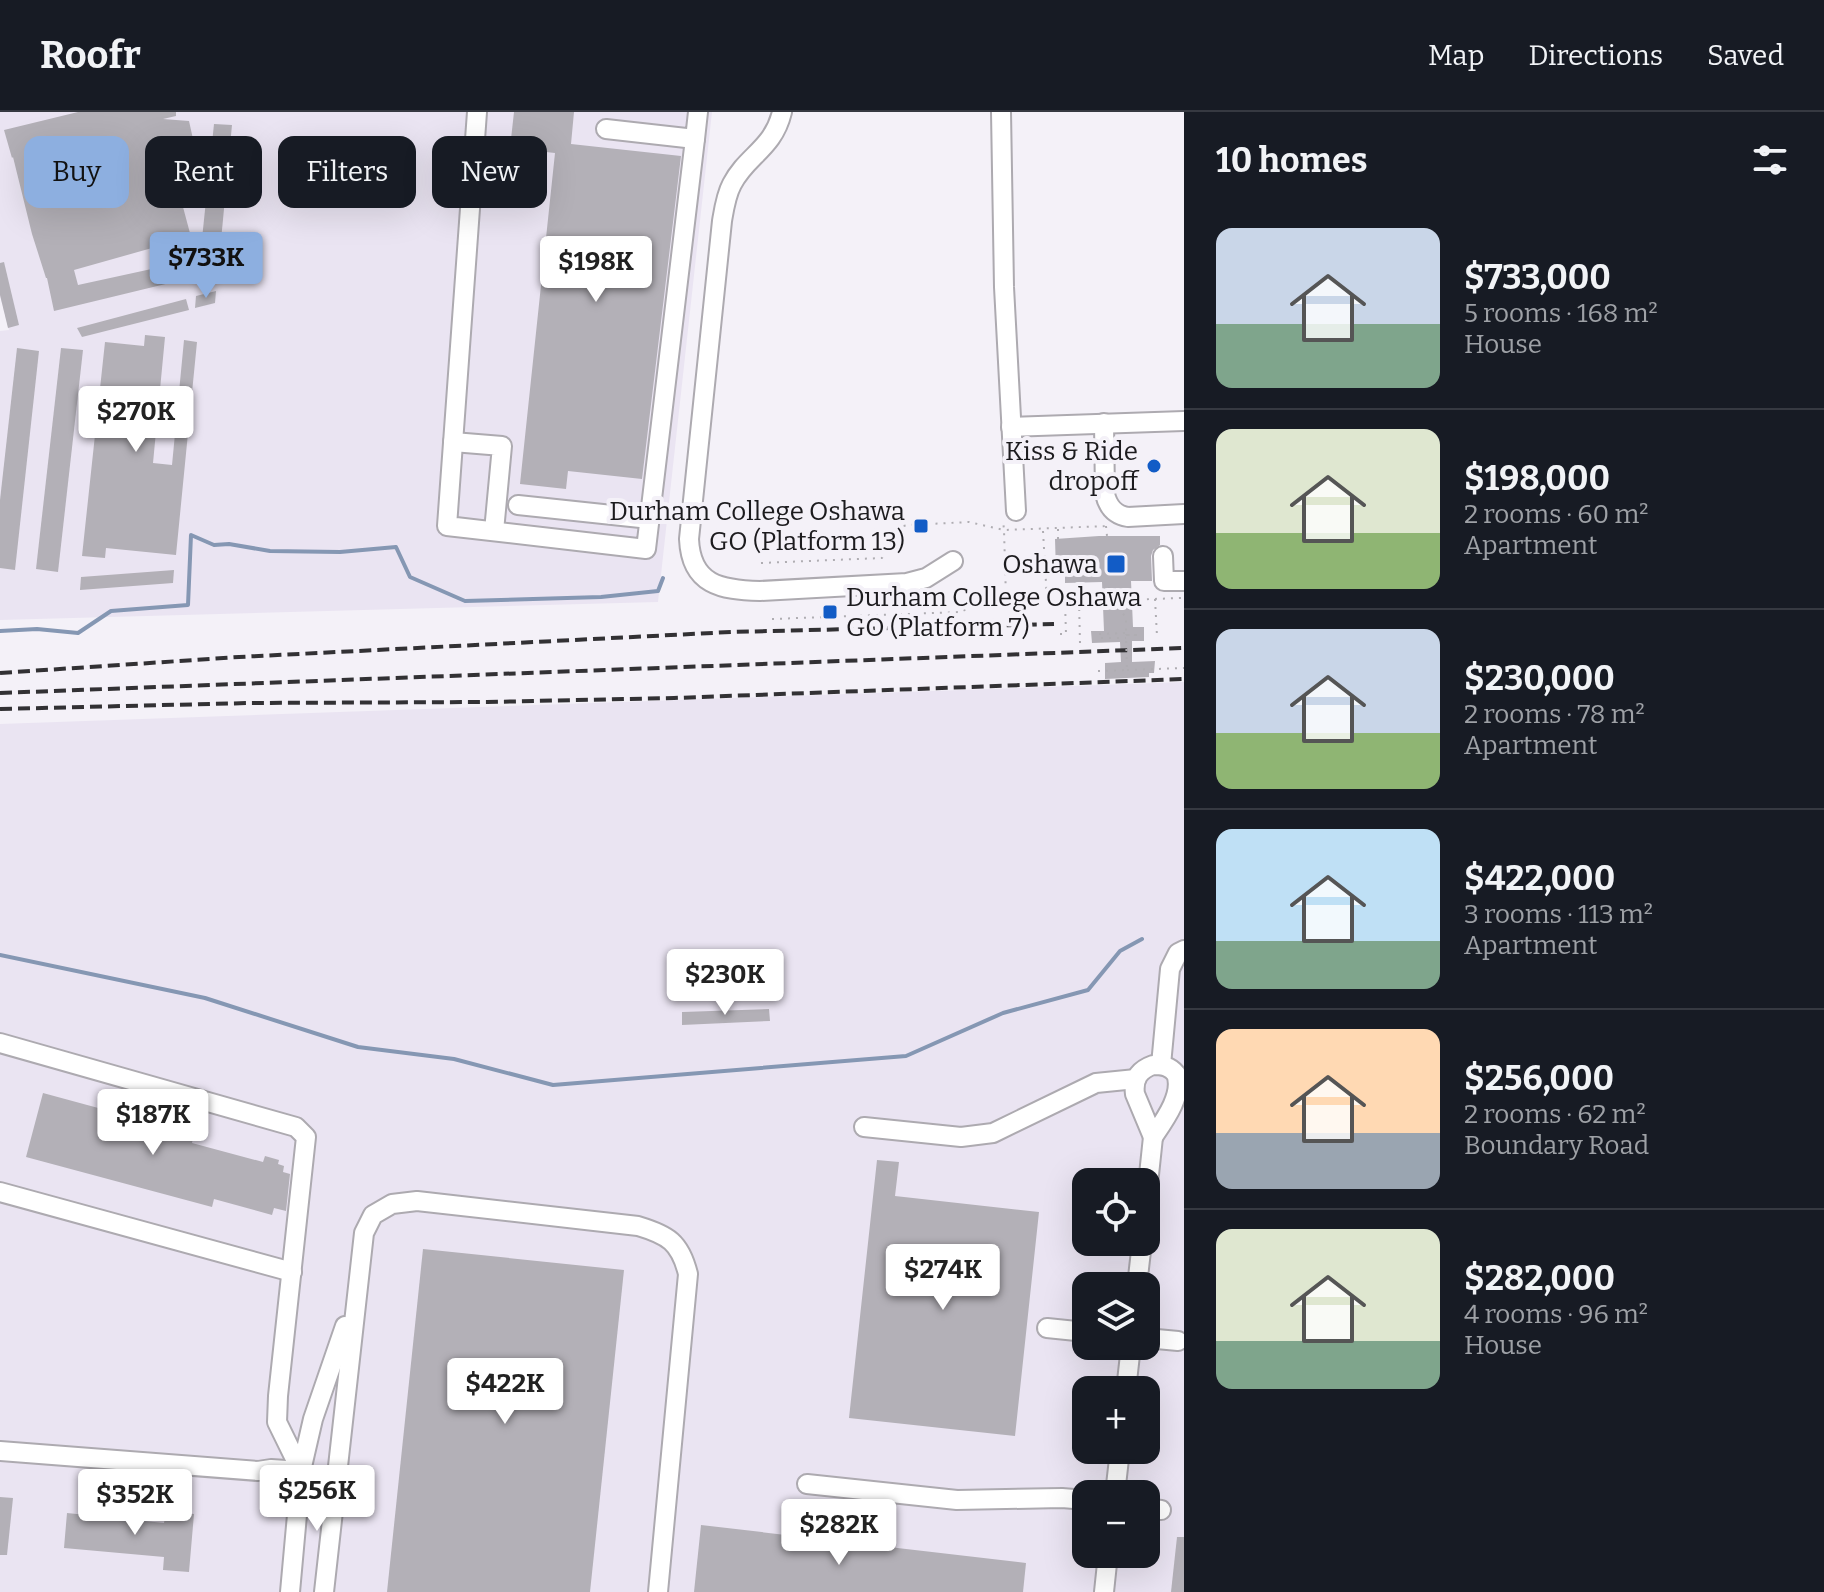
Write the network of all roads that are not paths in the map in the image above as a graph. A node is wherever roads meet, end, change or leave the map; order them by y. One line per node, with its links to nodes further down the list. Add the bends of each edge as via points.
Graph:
1 (477, 112): 10 (street)
2 (698, 112): 6 (street)
3 (782, 112): 17 (street, via 769,142 731,185 722,221 689,554 703,578 739,591 907,583)
4 (1001, 112): 9 (street)
5 (606, 129): 6 (street)
6 (695, 139): 14 (street)
7 (1184, 421): 8 (street)
8 (1104, 423): 9 (street); 13 (street, via 1105,494 1113,510 1128,517)
9 (1011, 427): 12 (street)
10 (453, 442): 15 (street, via 447,526); 15 (street, via 502,446)
11 (518, 505): 14 (street)
12 (1016, 511)
13 (1184, 514)
14 (650, 519): 15 (street, via 646,549)
15 (494, 531)
16 (1163, 556): 18 (street, via 1164,581)
17 (953, 561)
18 (1183, 589)
19 (1184, 950): 21 (street, via 1170,969)
20 (0, 1043): 28 (street, via 296,1127 306,1137)
21 (1161, 1065): 22 (street); 23 (street, via 1146,1068)
22 (1181, 1075): 25 (street, via 1177,1100)
23 (1136, 1079): 24 (street, via 1096,1083 993,1133 961,1137); 25 (street, via 1135,1094)
24 (864, 1127)
25 (1153, 1137): 26 (street)
26 (1150, 1168)
27 (0, 1192): 28 (street)
28 (292, 1272): 35 (street, via 277,1422)
29 (357, 1290): 35 (street); 40 (street); 41 (street, via 364,1233 373,1215 392,1204 417,1201 638,1226 674,1243 688,1274)
30 (1047, 1328): 31 (street)
31 (1072, 1331)
32 (1160, 1339): 33 (street)
33 (1178, 1341)
34 (0, 1451): 35 (street)
35 (301, 1471): 39 (street)
36 (807, 1484): 37 (street, via 957,1500)
37 (1072, 1499)
38 (1107, 1568): 42 (street)
39 (290, 1592)
40 (324, 1592)
41 (658, 1592)
42 (1104, 1592)

